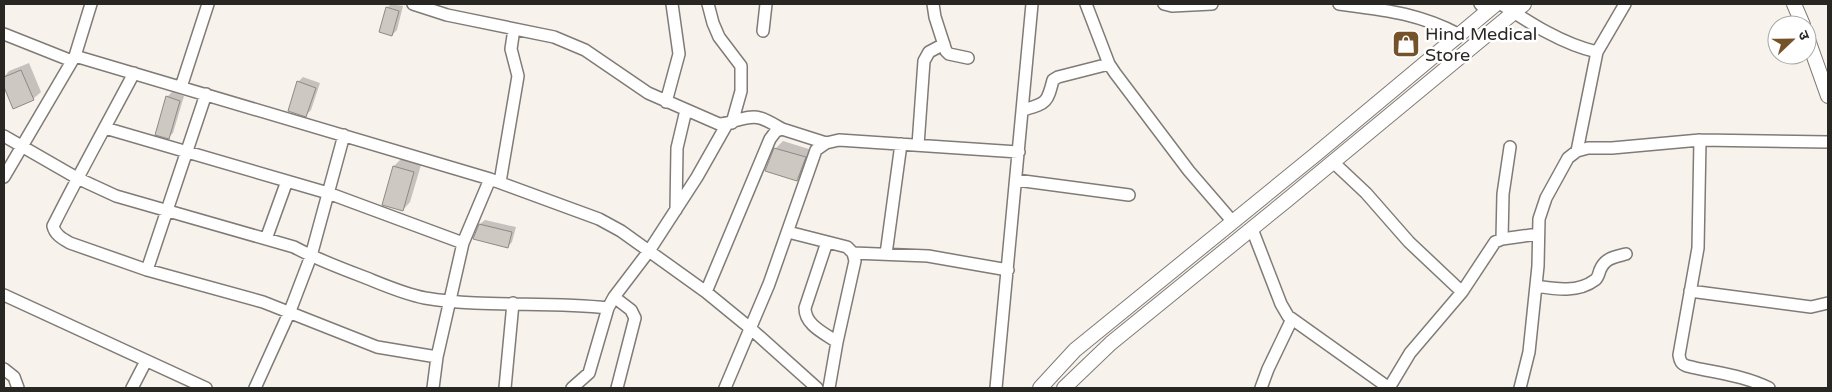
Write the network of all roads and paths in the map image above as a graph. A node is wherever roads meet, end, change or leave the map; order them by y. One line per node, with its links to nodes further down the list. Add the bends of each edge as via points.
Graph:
1 (91, 4): 24 (street)
2 (208, 4): 28 (street)
3 (413, 4): 17 (street, via 448,15)
4 (672, 4): 31 (street, via 679,54)
5 (708, 4): 34 (street, via 719,37 741,66 741,91)
6 (766, 4): 18 (street)
7 (933, 4): 21 (street)
8 (1032, 4): 33 (street)
9 (1086, 4): 25 (street)
10 (1164, 4): 11 (street)
11 (1212, 4)
12 (1339, 4): 20 (street, via 1401,12)
13 (1501, 4): 16 (street)
14 (1625, 4): 22 (street)
15 (1488, 6): 20 (street)
16 (1519, 8): 22 (street, via 1578,48); 49 (street)
17 (514, 28): 31 (street, via 554,37 585,50); 54 (street, via 512,49 518,76)
18 (763, 31)
19 (4, 34): 24 (street)
20 (1460, 34): 59 (street)
21 (944, 44): 23 (street, via 950,54); 43 (street, via 929,52 924,61)
22 (1597, 52): 47 (street)
23 (968, 58)
24 (74, 59): 27 (street); 44 (street)
25 (1109, 64): 33 (street, via 1054,80 1046,101); 59 (street, via 1189,171)
26 (1817, 65): 30 (street)
27 (134, 73): 28 (street); 35 (street)
28 (181, 87): 29 (street)
29 (206, 94): 37 (street); 46 (street)
30 (1828, 96)
31 (666, 102): 32 (street)
32 (686, 110): 34 (street, via 719,124); 57 (street, via 677,148)
33 (1022, 110): 48 (street)
34 (729, 123): 36 (street, via 759,117); 57 (street)
35 (105, 128): 46 (street); 51 (street)
36 (782, 129): 40 (street); 76 (street, via 770,139)
37 (344, 135): 54 (street); 55 (street)
38 (4, 136): 44 (street)
39 (1700, 140): 41 (street); 47 (street); 75 (street, via 1698,248)
40 (826, 142): 42 (street); 61 (street, via 816,150)
41 (1828, 142)
42 (901, 144): 43 (street); 69 (street)
43 (918, 145): 48 (street)
44 (22, 146): 50 (street); 51 (street)
45 (1510, 147): 63 (street, via 1503,194)
46 (188, 151): 53 (street); 58 (street)
47 (1578, 151): 62 (street, via 1568,158 1546,198)
48 (1019, 152): 52 (street)
49 (1333, 162): 60 (street); 77 (street)
50 (4, 177)
51 (77, 178): 58 (street, via 116,196); 72 (street, via 53,226 54,231 70,244)
52 (1016, 180): 56 (street); 73 (street)
53 (287, 181): 55 (street); 64 (street)
54 (495, 181): 66 (street); 67 (street, via 599,219)
55 (328, 193): 66 (street); 71 (street)
56 (1129, 195)
57 (676, 210): 67 (street)
58 (167, 211): 64 (street); 72 (street)
59 (1233, 222): 103 (street, via 1074,350)
60 (1252, 229): 85 (street, via 1280,304); 104 (street, via 1111,343)
61 (788, 232): 65 (street); 86 (street)
62 (1538, 234): 63 (street); 74 (street)
63 (1502, 239): 77 (street, via 1489,248)
64 (266, 240): 71 (street, via 294,247)
65 (827, 242): 68 (street, via 847,247); 87 (street, via 805,315 808,322)
66 (463, 243): 80 (street)
67 (650, 251): 76 (street); 79 (street)
68 (853, 253): 69 (street); 87 (street, via 855,261)
69 (886, 254): 73 (street, via 928,256)
70 (1626, 254): 74 (street, via 1608,259 1595,280 1586,284 1566,290)
71 (311, 256): 80 (street, via 402,292); 84 (street)
72 (147, 270): 84 (street)
73 (1008, 270): 102 (street)
74 (1536, 286): 107 (street, via 1529,352)
75 (1690, 291): 82 (street, via 1811,307); 108 (street, via 1679,355 1682,364 1724,372)
76 (706, 292): 86 (street)
77 (1462, 292): 106 (street, via 1410,353)
78 (4, 295): 89 (street)
79 (614, 297): 83 (street); 98 (street, via 631,310 635,318)
80 (449, 301): 81 (street); 88 (street)
81 (513, 303): 83 (street); 96 (street)
82 (1828, 303)
83 (608, 308): 97 (street, via 589,372)
84 (290, 311): 88 (street, via 377,347); 94 (street)
85 (1292, 319): 105 (street); 106 (street)
86 (750, 328): 99 (street); 100 (street)
87 (837, 342): 101 (street)
88 (437, 357): 95 (street)
89 (146, 361): 92 (street); 93 (street)
90 (4, 369): 91 (street, via 14,377)
91 (18, 388)
92 (132, 388)
93 (206, 388)
94 (255, 388)
95 (433, 388)
96 (505, 388)
97 (572, 388)
98 (617, 388)
99 (725, 388)
100 (818, 388)
101 (829, 388)
102 (996, 388)
103 (1040, 388)
104 (1064, 388)
105 (1261, 388)
106 (1389, 388)
107 (1520, 388)
108 (1769, 388)

